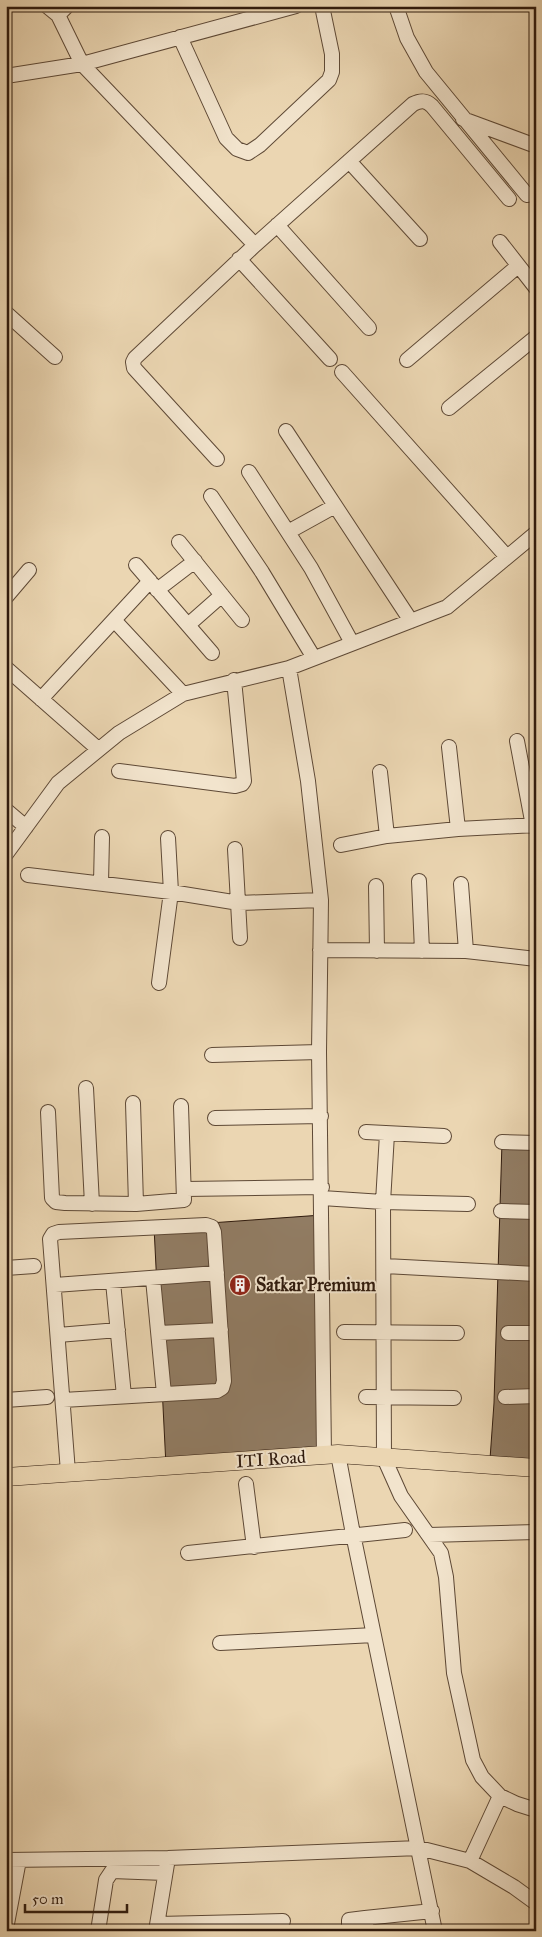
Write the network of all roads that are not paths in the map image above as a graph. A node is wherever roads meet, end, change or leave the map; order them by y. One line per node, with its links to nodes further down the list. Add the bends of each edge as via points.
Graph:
1 (296, 6): 5 (street)
2 (322, 6): 5 (street, via 333,63 328,80 260,146 248,152 237,150 226,138)
3 (396, 6): 8 (street, via 416,56)
4 (57, 9): 6 (street)
5 (180, 37): 6 (street)
6 (82, 64): 7 (street); 16 (street)
7 (6, 76)
8 (462, 118): 9 (street); 11 (street)
9 (536, 146)
10 (349, 161): 12 (street, via 420,100 428,102); 13 (street); 14 (street)
11 (527, 195)
12 (509, 199)
13 (278, 225): 16 (street); 21 (street)
14 (420, 240)
15 (500, 242): 18 (street)
16 (255, 245): 17 (street)
17 (239, 259): 24 (street); 29 (street, via 133,362 138,373)
18 (518, 266): 19 (street); 25 (street)
19 (536, 288)
20 (6, 313): 23 (street)
21 (369, 328)
22 (536, 337): 27 (street)
23 (55, 357)
24 (330, 359)
25 (407, 360)
26 (342, 372): 36 (street)
27 (448, 408)
28 (286, 431): 32 (street)
29 (217, 459)
30 (249, 472): 33 (street)
31 (211, 496): 49 (street)
32 (335, 506): 33 (street); 45 (street)
33 (288, 532): 47 (street)
34 (536, 533): 36 (street)
35 (179, 542): 37 (street)
36 (507, 557): 45 (street, via 447,607)
37 (194, 561): 40 (street); 41 (street)
38 (136, 565): 40 (street)
39 (29, 570): 42 (street)
40 (154, 586): 43 (street); 46 (street)
41 (222, 595): 44 (street); 46 (street)
42 (6, 596)
43 (114, 620): 53 (street); 54 (street)
44 (242, 620)
45 (411, 621): 47 (street)
46 (188, 625): 48 (street)
47 (352, 643): 49 (street)
48 (212, 653)
49 (314, 658): 51 (street)
50 (6, 668): 54 (street)
51 (288, 668): 52 (street); 76 (street, via 308,781)
52 (234, 680): 53 (street); 58 (street, via 242,784 235,786)
53 (183, 694): 57 (street)
54 (41, 699): 57 (street)
55 (517, 741): 61 (street)
56 (449, 747): 63 (street)
57 (98, 749): 62 (street, via 58,782)
58 (119, 771)
59 (380, 772): 64 (street)
60 (6, 810): 62 (street)
61 (534, 825): 63 (street)
62 (26, 827): 69 (street)
63 (458, 829): 64 (street)
64 (387, 836): 67 (street)
65 (102, 837): 72 (street)
66 (168, 838): 75 (street)
67 (341, 846)
68 (236, 849): 77 (street)
69 (6, 854)
70 (28, 875): 72 (street)
71 (419, 881): 81 (street)
72 (101, 883): 75 (street)
73 (461, 884): 82 (street)
74 (376, 886): 80 (street)
75 (171, 892): 77 (street); 84 (street)
76 (321, 900): 77 (street); 79 (street)
77 (239, 903): 78 (street)
78 (240, 938)
79 (320, 950): 80 (street); 85 (street)
80 (378, 951): 81 (street)
81 (422, 951): 82 (street)
82 (466, 951): 83 (street)
83 (536, 959)
84 (159, 983)
85 (320, 1052): 86 (street); 91 (street)
86 (212, 1055)
87 (86, 1088): 101 (street)
88 (133, 1103): 102 (street)
89 (181, 1106): 98 (street)
90 (48, 1112): 101 (street, via 52,1198 56,1202)
91 (321, 1116): 92 (street); 99 (street)
92 (215, 1118)
93 (366, 1132): 94 (street)
94 (387, 1134): 95 (street); 100 (street)
95 (444, 1136)
96 (502, 1142): 97 (street)
97 (536, 1143)
98 (185, 1189): 99 (street); 102 (street, via 184,1200)
99 (322, 1193): 100 (street); 133 (street)
100 (384, 1202): 103 (street); 107 (street)
101 (92, 1204): 102 (street)
102 (136, 1204)
103 (468, 1204)
104 (501, 1211): 105 (street)
105 (536, 1212)
106 (34, 1266): 108 (street)
107 (385, 1266): 110 (street); 118 (street)
108 (6, 1268)
109 (217, 1273): 111 (street); 113 (street, via 214,1232 206,1225 59,1232 50,1239); 115 (street)
110 (536, 1274)
111 (153, 1279): 112 (street); 117 (street)
112 (113, 1282): 113 (street); 114 (street)
113 (55, 1285): 122 (street)
114 (118, 1330): 122 (street); 124 (street)
115 (221, 1330): 117 (street); 123 (street, via 222,1388)
116 (344, 1332): 118 (street)
117 (159, 1333): 123 (street)
118 (384, 1333): 119 (street); 128 (street)
119 (457, 1333)
120 (508, 1333): 121 (street)
121 (536, 1333)
122 (58, 1336): 132 (street)
123 (164, 1394): 124 (street)
124 (124, 1396): 132 (street)
125 (536, 1396): 129 (street)
126 (46, 1397): 131 (street)
127 (366, 1397): 128 (street)
128 (384, 1397): 130 (street); 134 (street)
129 (506, 1397)
130 (454, 1398)
131 (6, 1400)
132 (63, 1400): 136 (street)
133 (331, 1455): 134 (main road, ITI Road); 136 (main road, ITI Road); 141 (street)
134 (384, 1458): 135 (main road, ITI Road); 142 (street, via 400,1496)
135 (536, 1468)
136 (68, 1472): 137 (main road, ITI Road)
137 (6, 1477)
138 (246, 1484): 143 (street)
139 (405, 1530): 141 (street)
140 (536, 1532): 142 (street)
141 (353, 1534): 143 (street); 145 (street)
142 (429, 1535): 147 (street, via 444,1563 454,1672 473,1760)
143 (254, 1547): 144 (street)
144 (188, 1553)
145 (374, 1635): 146 (street); 149 (street)
146 (220, 1643)
147 (500, 1796): 148 (street); 152 (street)
148 (536, 1810)
149 (419, 1848): 150 (street); 152 (street); 155 (street)
150 (168, 1858): 151 (street); 153 (street)
151 (13, 1860): 160 (street)
152 (470, 1861): 154 (street)
153 (165, 1873): 158 (street); 161 (street, via 112,1871 106,1880)
154 (536, 1903)
155 (432, 1911): 157 (street); 163 (street)
156 (283, 1921): 159 (street)
157 (366, 1924): 162 (street, via 349,1920)
158 (157, 1927): 159 (street)
159 (242, 1927)
160 (6, 1929)
161 (98, 1931)
162 (349, 1931)
163 (435, 1931)

